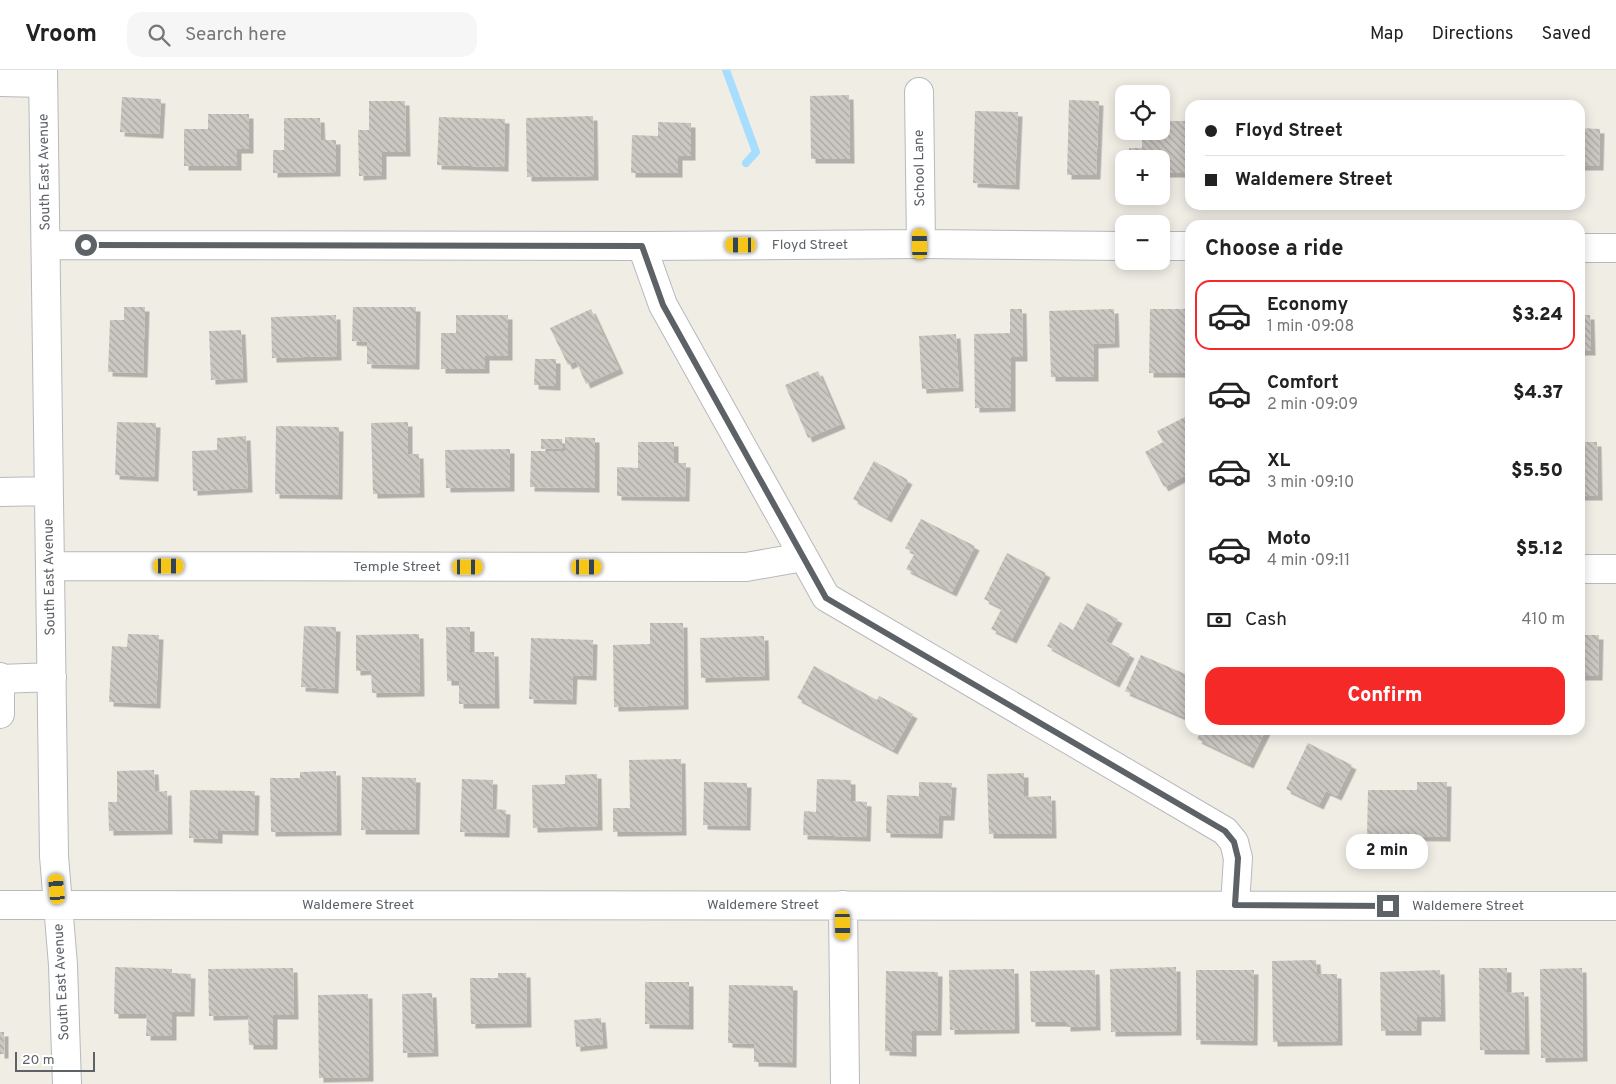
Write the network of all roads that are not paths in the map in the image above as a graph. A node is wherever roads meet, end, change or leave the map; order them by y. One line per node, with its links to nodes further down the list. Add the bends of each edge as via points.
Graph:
1 (43, 76): 2 (street); 5 (street, South East Avenue)
2 (0, 82)
3 (918, 92): 4 (street, School Lane)
4 (920, 244): 6 (street, Floyd Street); 7 (street, Floyd Street)
5 (46, 245): 6 (street, Floyd Street); 12 (street, South East Avenue)
6 (642, 246): 14 (street, via 663,305)
7 (1115, 246)
8 (1170, 246): 9 (street)
9 (1185, 246)
10 (1585, 248): 11 (street)
11 (1616, 248)
12 (48, 491): 13 (street); 15 (street, South East Avenue)
13 (0, 492)
14 (803, 557): 15 (street, Temple Street, via 746,567); 24 (street, via 826,598 832,602 1225,831 1234,842 1238,858)
15 (50, 566): 18 (street, South East Avenue)
16 (1585, 569): 17 (street)
17 (1616, 569)
18 (52, 677): 19 (street); 22 (street, South East Avenue, via 54,856)
19 (0, 678): 20 (street)
20 (0, 714)
21 (0, 905): 22 (street, Waldemere Street)
22 (58, 905): 23 (street, Waldemere Street); 26 (street, South East Avenue)
23 (842, 905): 24 (street, Waldemere Street); 27 (street)
24 (1235, 905): 25 (street, Waldemere Street)
25 (1616, 906)
26 (67, 1084)
27 (845, 1084)

